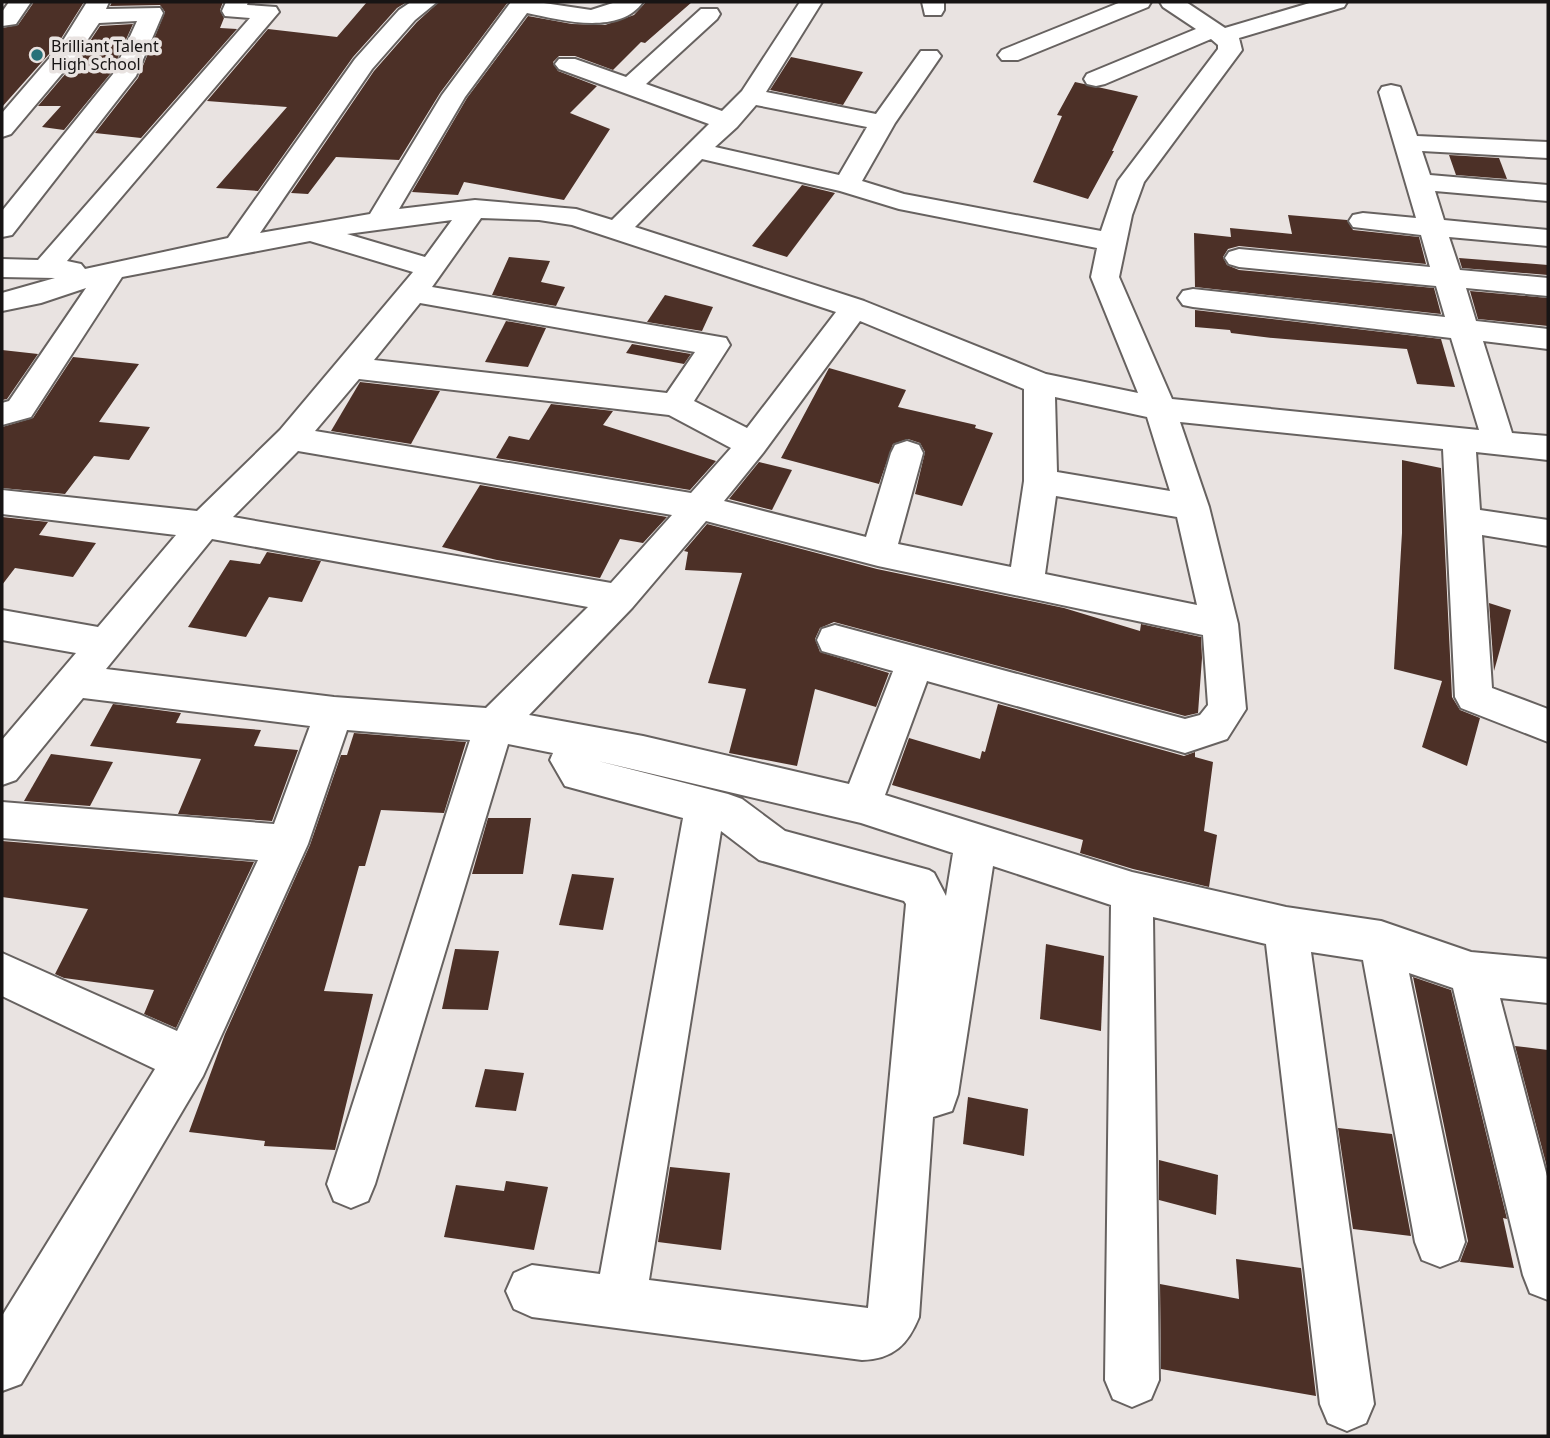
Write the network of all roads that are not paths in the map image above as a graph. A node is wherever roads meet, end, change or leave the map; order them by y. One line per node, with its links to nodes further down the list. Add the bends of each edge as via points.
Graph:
1 (20, 2): 15 (street, via 8,19)
2 (237, 2): 11 (street, via 233,11)
3 (426, 2): 42 (street, via 407,15 363,64)
4 (632, 2): 10 (street, via 595,19)
5 (811, 2): 23 (street)
6 (1086, 2): 14 (street)
7 (1140, 2): 14 (street)
8 (1171, 2): 16 (street)
9 (1336, 2): 16 (street)
10 (522, 4): 34 (street, via 454,94)
11 (279, 7): 45 (street)
12 (95, 9): 26 (street); 37 (street, via 152,13 124,76)
13 (709, 14): 21 (street)
14 (1104, 16): 17 (street)
15 (2, 19)
16 (1217, 33): 20 (street); 41 (street, via 1230,43 1230,51 1132,181)
17 (1010, 55)
18 (929, 56): 25 (street)
19 (567, 64): 21 (street)
20 (1096, 79)
21 (631, 85): 24 (street)
22 (1391, 92): 27 (street)
23 (751, 96): 24 (street); 25 (street)
24 (728, 122): 29 (street)
25 (883, 123): 31 (street)
26 (2, 128)
27 (1407, 143): 28 (street); 30 (street)
28 (1548, 150)
29 (699, 151): 31 (street); 38 (street)
30 (1419, 182): 32 (street); 36 (street)
31 (846, 185): 41 (street, via 900,201)
32 (1548, 193)
33 (475, 208): 34 (street); 38 (street, via 536,209); 48 (street)
34 (379, 220): 39 (street)
35 (1363, 221): 36 (street)
36 (1433, 227): 40 (street); 47 (street)
37 (2, 229)
38 (617, 231): 52 (street)
39 (312, 232): 42 (street); 48 (street)
40 (1548, 238)
41 (1112, 242): 58 (street, via 1105,277)
42 (237, 246): 46 (street)
43 (1239, 258): 47 (street)
44 (2, 268): 45 (street)
45 (46, 269): 46 (street)
46 (112, 270): 51 (street, via 30,299); 59 (street, via 20,409)
47 (1449, 278): 49 (street); 53 (street)
48 (422, 281): 55 (street); 57 (street, via 715,345)
49 (1548, 287)
50 (1193, 298): 53 (street)
51 (2, 302)
52 (855, 308): 56 (street); 63 (street)
53 (1465, 331): 54 (street); 62 (street)
54 (1548, 339)
55 (351, 368): 57 (street); 60 (street)
56 (1040, 383): 58 (street); 66 (street)
57 (675, 405): 63 (street)
58 (1160, 409): 61 (street); 69 (street)
59 (2, 414)
60 (291, 438): 68 (street); 71 (street)
61 (1459, 440): 62 (street); 70 (street)
62 (1499, 444): 64 (street)
63 (752, 445): 68 (street)
64 (1548, 448)
65 (907, 453): 73 (street)
66 (1041, 481): 69 (street); 74 (street)
67 (2, 502): 71 (street)
68 (699, 507): 73 (street); 75 (street)
69 (1192, 507): 76 (street)
70 (1465, 520): 72 (street); 84 (street, via 1474,697)
71 (204, 525): 75 (street); 79 (street)
72 (1548, 533)
73 (878, 553): 74 (street)
74 (1026, 584): 76 (street)
75 (619, 598): 83 (street)
76 (1220, 624): 80 (street, via 1227,709 1213,727 1185,736)
77 (2, 625): 79 (street)
78 (835, 640): 80 (street)
79 (104, 643): 81 (street)
80 (915, 662): 87 (street)
81 (74, 681): 82 (street); 86 (street)
82 (334, 713): 83 (street); 91 (street)
83 (494, 725): 85 (street); 100 (street)
84 (1548, 726)
85 (576, 741): 87 (street); 88 (street, via 570,760 579,774)
86 (2, 768)
87 (861, 805): 90 (street)
88 (705, 807): 104 (street); 104 (street, via 728,812 774,847 914,884 927,902 892,1317 886,1329 862,1334)
89 (2, 820): 91 (street)
90 (976, 841): 92 (street); 99 (street)
91 (287, 844): 98 (street)
92 (1132, 892): 93 (street); 106 (street)
93 (1286, 928): 94 (street); 107 (street)
94 (1381, 942): 95 (street); 101 (street)
95 (1471, 973): 97 (street); 102 (street)
96 (2, 974): 98 (street)
97 (1548, 981)
98 (187, 1060): 105 (street)
99 (935, 1094)
100 (351, 1184)
101 (1440, 1242)
102 (1548, 1275)
103 (532, 1291): 104 (street)
104 (620, 1303)
105 (2, 1365)
106 (1132, 1380)
107 (1347, 1404)

